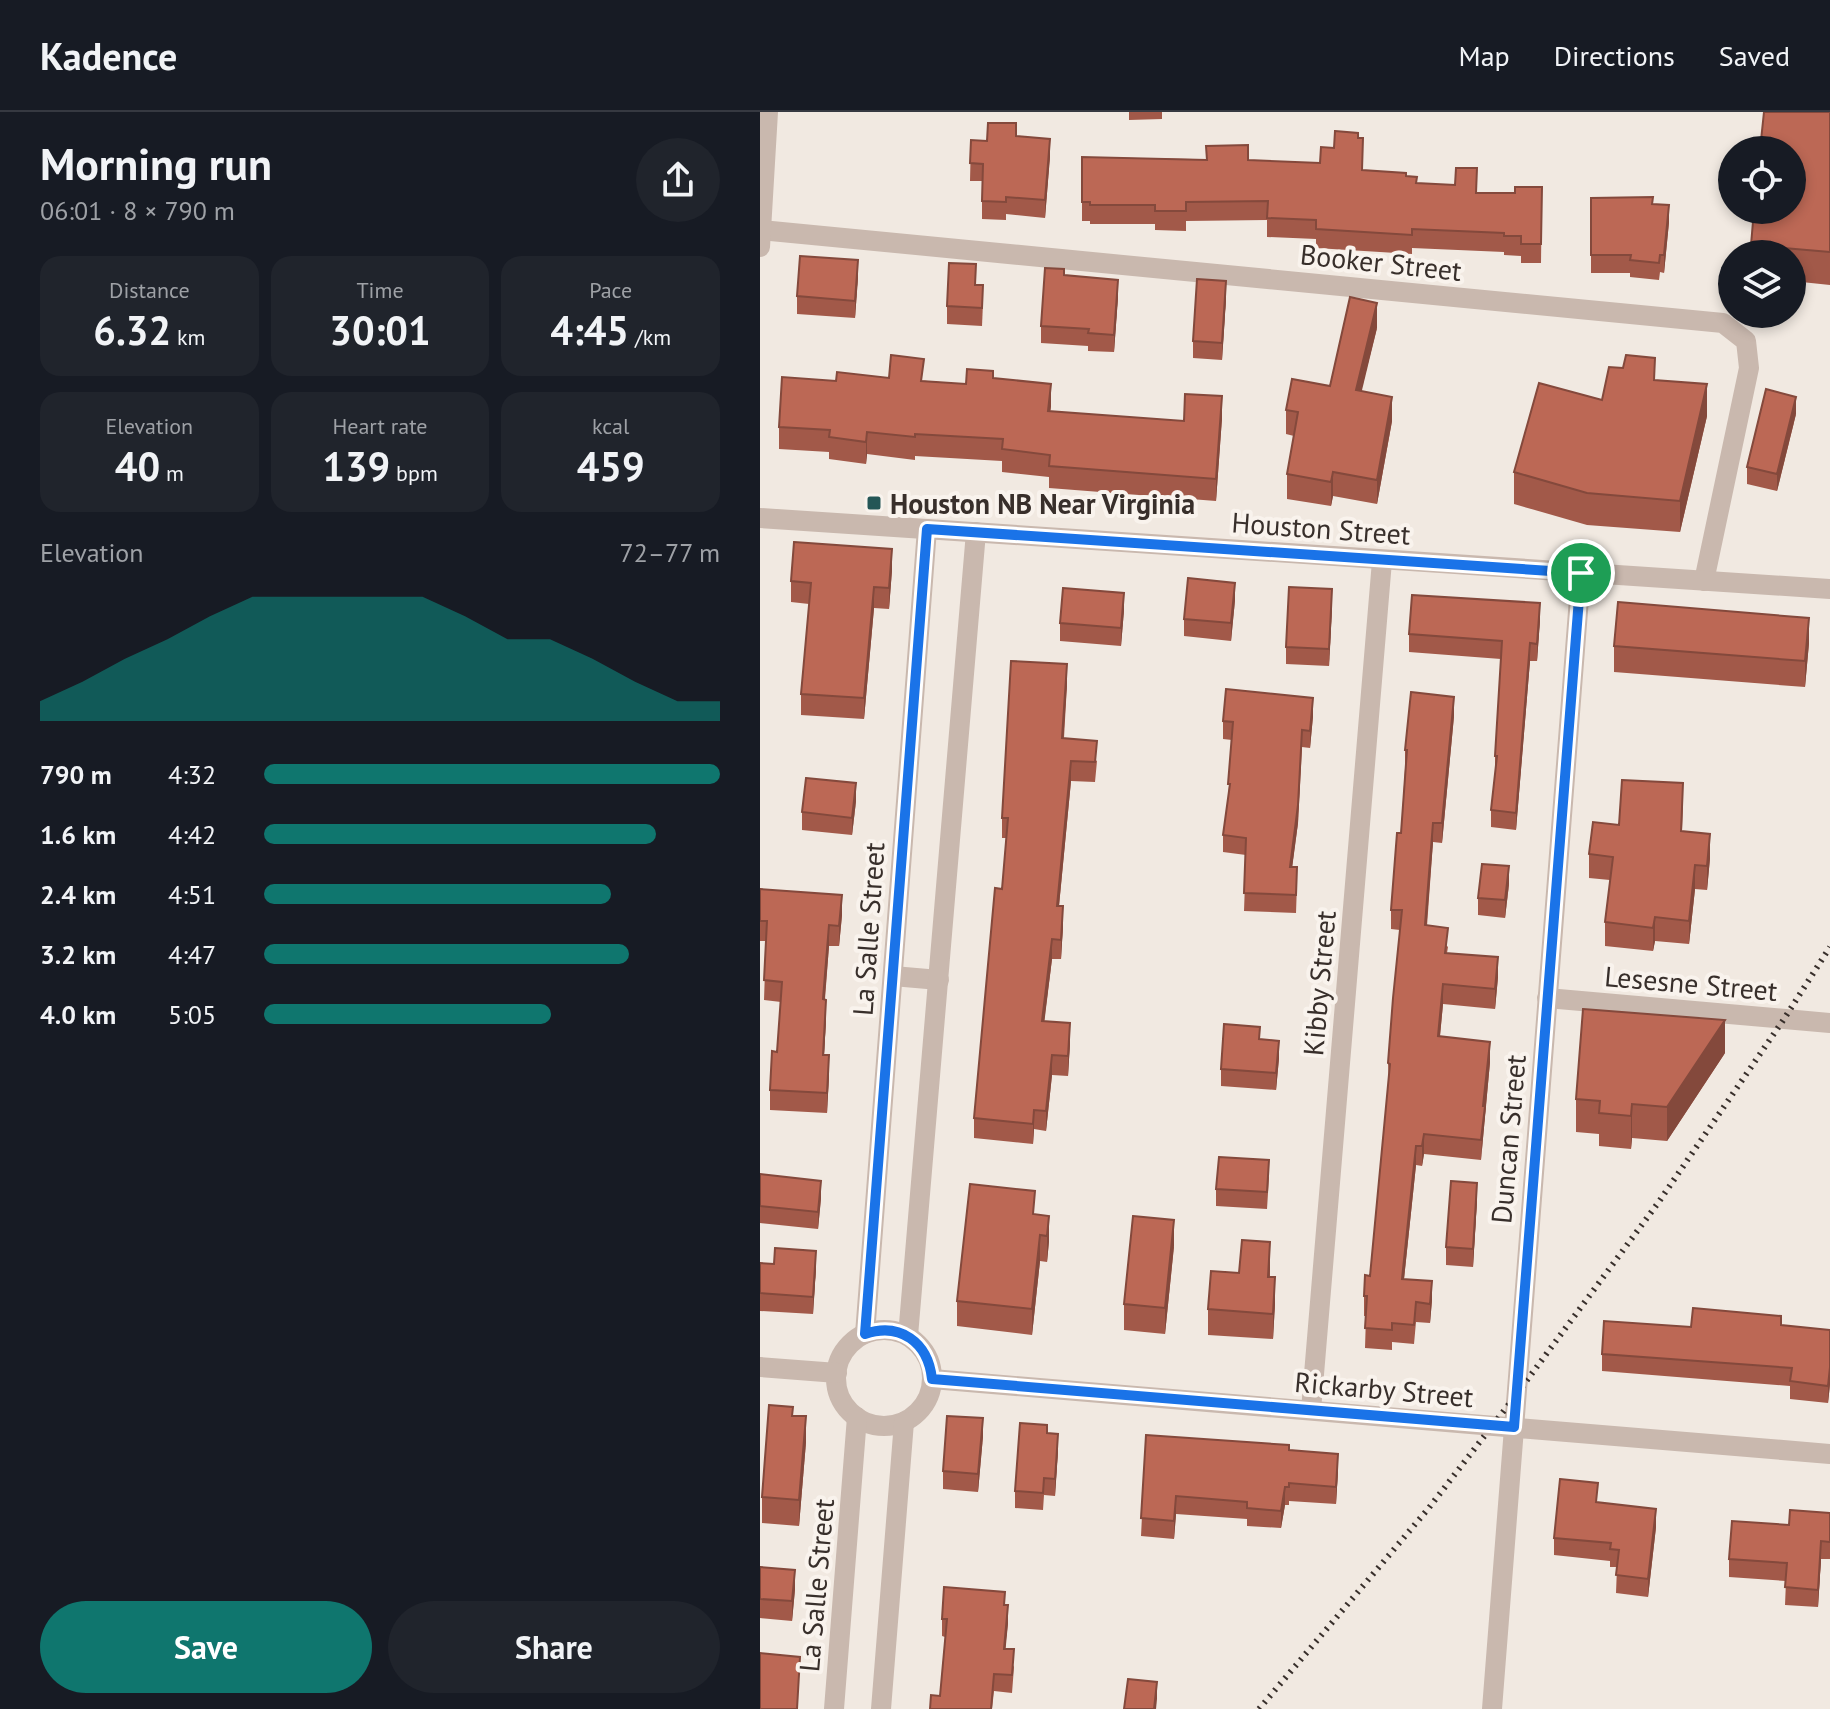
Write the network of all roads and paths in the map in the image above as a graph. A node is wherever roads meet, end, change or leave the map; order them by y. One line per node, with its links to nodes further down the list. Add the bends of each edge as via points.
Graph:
1 (768, 112): 2 (street)
2 (761, 230): 3 (street); 9 (street, Booker Street, via 1723,323 1746,341 1749,368)
3 (760, 247)
4 (760, 518): 5 (street, Houston Street)
5 (927, 529): 6 (street, Houston Street); 11 (street, La Salle Street)
6 (976, 532): 7 (street, Houston Street); 12 (street)
7 (1382, 561): 8 (street, Houston Street); 20 (street, Kibby Street)
8 (1581, 573): 9 (street, Houston Street); 13 (street, Duncan Street)
9 (1704, 581): 10 (street, Houston Street)
10 (1830, 589)
11 (893, 976): 12 (street); 15 (street, La Salle Street)
12 (939, 980): 16 (street)
13 (1547, 998): 14 (street, Lesesne Street); 23 (street, Duncan Street)
14 (1830, 1023)
15 (865, 1334): 16 (street, via 887,1329); 18 (street, via 845,1350)
16 (908, 1336): 19 (street, via 926,1354)
17 (760, 1367): 18 (street)
18 (837, 1373): 21 (street, via 841,1398)
19 (932, 1379): 20 (street, Rickarby Street); 22 (street, via 924,1404)
20 (1311, 1410): 23 (street, Rickarby Street)
21 (857, 1417): 22 (street, via 880,1426); 25 (street, La Salle Street)
22 (904, 1422): 26 (street)
23 (1514, 1427): 24 (street, Rickarby Street); 27 (street, Duncan Street)
24 (1830, 1454)
25 (834, 1709)
26 (881, 1709)
27 (1492, 1709)

